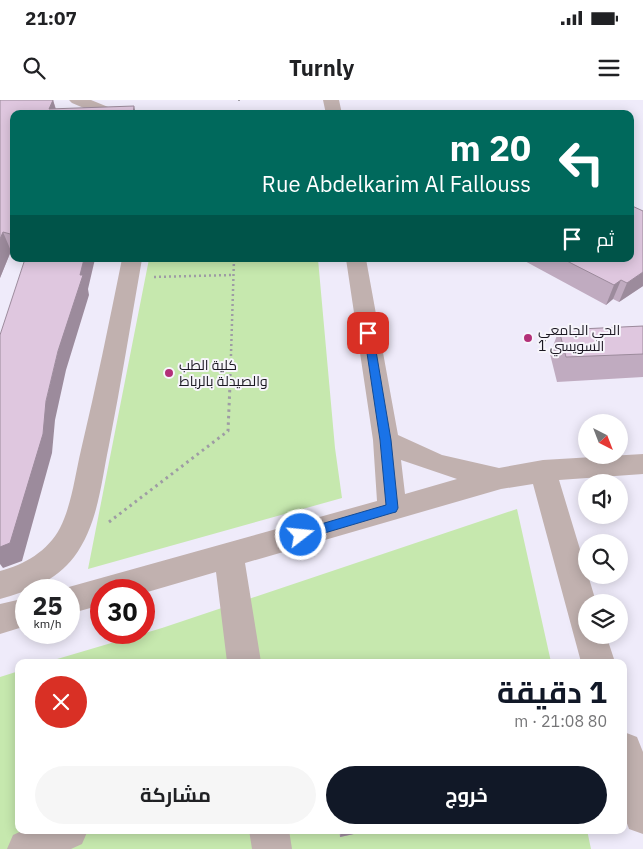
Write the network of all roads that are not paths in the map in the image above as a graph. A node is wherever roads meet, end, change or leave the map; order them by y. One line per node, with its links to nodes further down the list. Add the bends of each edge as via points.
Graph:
1 (77, 100): 2 (street)
2 (103, 110)
3 (131, 262): 12 (street, via 102,419 78,522 53,560)
4 (356, 262): 5 (street)
5 (386, 440): 8 (street, via 408,454 435,464); 9 (street)
6 (643, 464): 7 (street)
7 (543, 472): 8 (street); 13 (street)
8 (501, 478): 9 (street)
9 (392, 508): 10 (street)
10 (229, 556): 11 (street); 17 (street)
11 (145, 579)
12 (0, 586)
13 (578, 594)
14 (15, 615): 15 (street)
15 (0, 619)
16 (593, 644): 18 (street)
17 (244, 659)
18 (597, 659)
19 (627, 760): 20 (street)
20 (643, 815)
21 (59, 834): 23 (street)
22 (270, 834): 24 (street)
23 (27, 849)
24 (272, 849)

